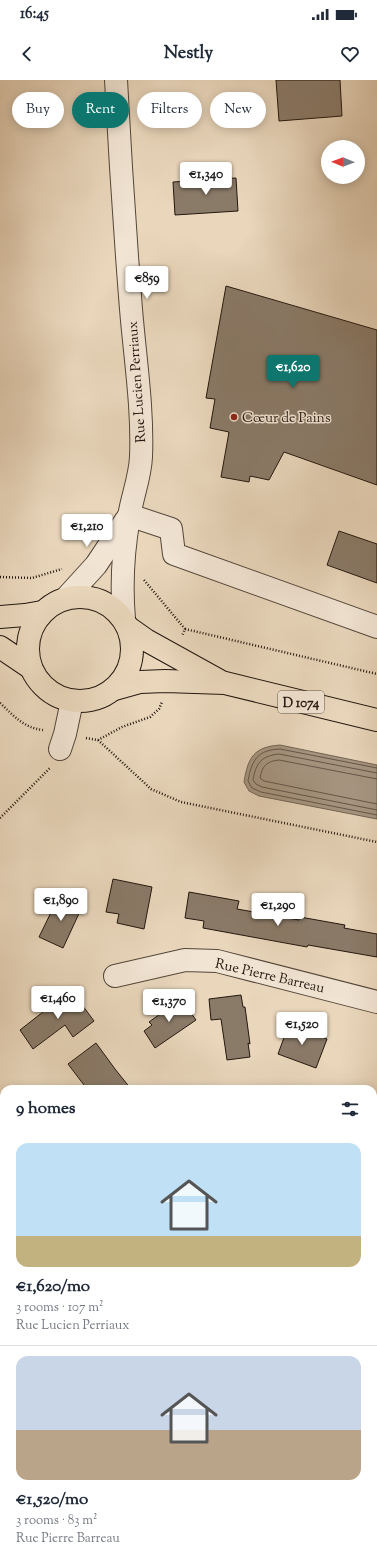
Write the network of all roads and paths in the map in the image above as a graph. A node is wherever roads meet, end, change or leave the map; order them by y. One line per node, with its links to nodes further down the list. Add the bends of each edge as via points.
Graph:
1 (116, 80): 2 (street, Rue Lucien Perriaux, via 140,414 141,458 137,488)
2 (129, 515): 4 (street, Rue Lucien Perriaux); 6 (street, Rue Lucien Perriaux, via 96,565); 10 (street, via 171,529 174,554)
3 (64, 568): 5 (path, via 32,578)
4 (122, 572): 9 (street, Rue Lucien Perriaux); 11 (path, via 136,573 144,580)
5 (0, 577)
6 (66, 598): 7 (main road, via 53,603); 9 (main road, via 83,596 99,599 112,607)
7 (42, 612): 8 (main road); 14 (main road, via 32,629 27,648)
8 (0, 616)
9 (126, 623): 13 (main road, D 1074, via 146,640); 18 (main road, via 133,644 132,661)
10 (377, 627)
11 (185, 630): 13 (path); 15 (path)
12 (0, 647): 14 (main road)
13 (173, 655): 17 (main road, D 1074)
14 (31, 668): 19 (main road, via 47,690)
15 (377, 674)
16 (165, 681): 17 (main road, D 1074); 18 (main road, D 1074, via 140,682); 22 (path, via 164,697 159,709 150,717 122,727)
17 (225, 683): 21 (main road, D 1074)
18 (115, 689): 19 (main road, via 102,697)
19 (72, 701): 23 (street)
20 (0, 703): 23 (path, via 32,729)
21 (377, 720)
22 (98, 740): 23 (path); 25 (path, via 151,789 181,802)
23 (62, 742): 24 (path, via 50,768)
24 (0, 818)
25 (377, 842)
26 (115, 976): 27 (street, Rue Pierre Barreau, via 186,960 217,961)
27 (377, 1002)

